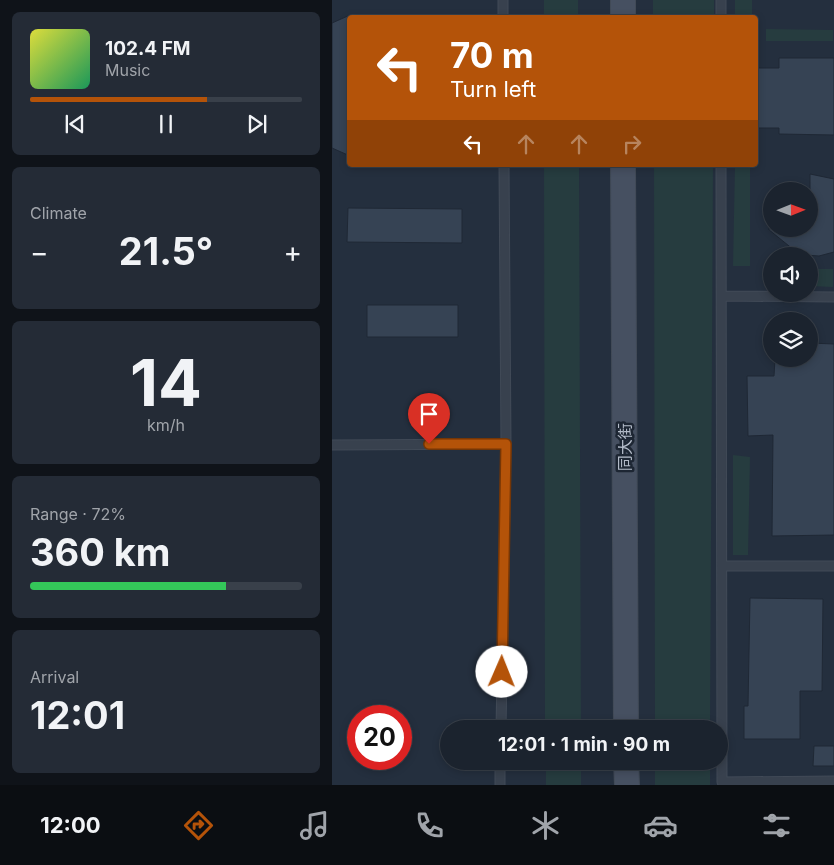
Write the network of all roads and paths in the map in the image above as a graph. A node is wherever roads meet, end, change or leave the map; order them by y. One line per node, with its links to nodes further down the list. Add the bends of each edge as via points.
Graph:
1 (503, 0): 4 (lane)
2 (623, 0): 5 (street)
3 (721, 0): 6 (lane)
4 (503, 15)
5 (623, 15)
6 (721, 15)
7 (504, 167): 13 (lane)
8 (624, 167): 17 (street, 同大街)
9 (722, 167): 10 (lane)
10 (722, 296): 11 (lane); 14 (lane)
11 (834, 296)
12 (332, 444): 13 (lane)
13 (506, 444): 16 (lane)
14 (722, 566): 15 (lane); 20 (lane, via 722,782)
15 (834, 566)
16 (501, 720)
17 (626, 720)
18 (500, 770): 21 (lane)
19 (626, 770): 22 (street)
20 (834, 781)
21 (500, 785)
22 (627, 785)

